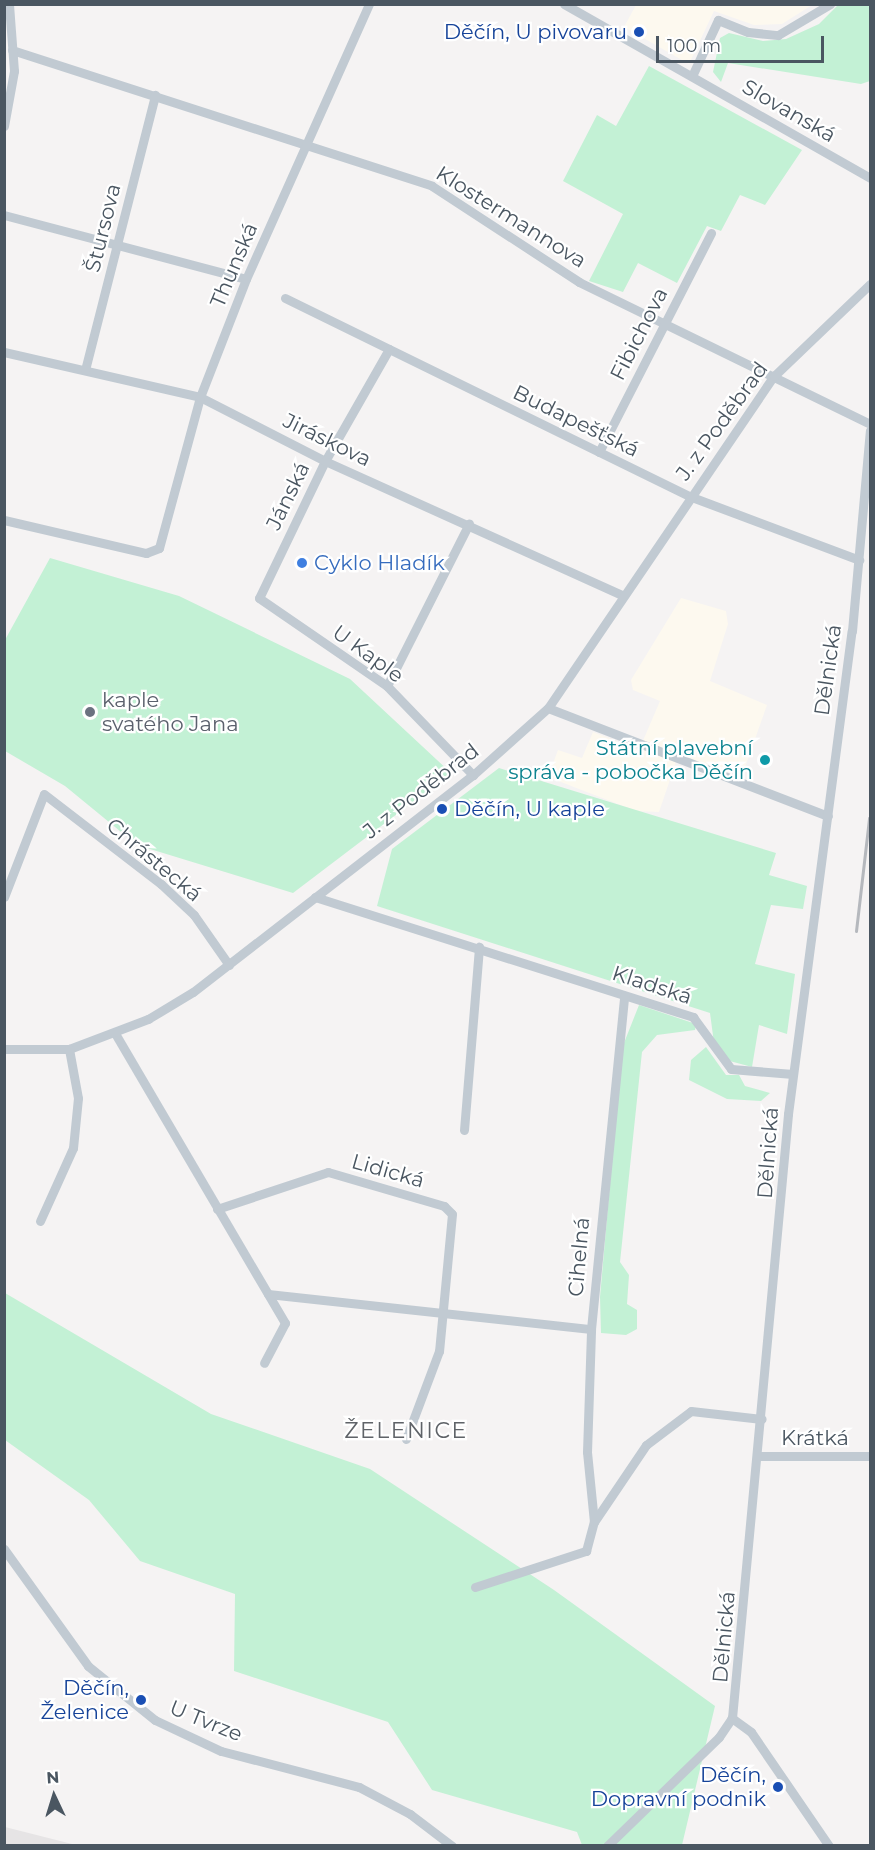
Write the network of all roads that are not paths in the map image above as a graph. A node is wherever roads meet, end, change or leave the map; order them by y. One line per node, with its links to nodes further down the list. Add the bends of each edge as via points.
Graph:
1 (9, 4): 5 (street)
2 (369, 4): 9 (street, Thunská)
3 (830, 4): 6 (street, via 778,35 718,20)
4 (570, 6): 6 (street, Slovanská)
5 (12, 50): 7 (street, Klostermannova); 8 (street)
6 (692, 76): 10 (street, Slovanská)
7 (155, 95): 9 (street, Klostermannova); 13 (street, Štursova)
8 (5, 120)
9 (308, 144): 14 (street, Thunská); 17 (street, Klostermannova, via 432,186 579,282)
10 (870, 178)
11 (4, 215): 13 (street)
12 (711, 233): 17 (street, Fibichova)
13 (117, 244): 14 (street); 20 (street, Štursova)
14 (246, 279): 22 (street, Thunská)
15 (870, 284): 21 (street, J. z Poděbrad)
16 (285, 298): 18 (street, Budapešťská)
17 (666, 322): 21 (street, Klostermannova); 25 (street, Fibichova)
18 (389, 348): 25 (street, Budapešťská); 26 (street, Jánská)
19 (4, 352): 20 (street, Jiráskova)
20 (85, 370): 22 (street, Jiráskova)
21 (774, 376): 23 (street, Klostermannova); 27 (street, J. z Poděbrad)
22 (200, 397): 26 (street, Jiráskova); 28 (street, Thunská, via 159,548 146,554)
23 (870, 424)
24 (870, 431): 30 (street, Dělnická)
25 (599, 452): 27 (street, Budapešťská)
26 (325, 461): 29 (street, Jiráskova); 32 (street, Jánská)
27 (689, 496): 30 (street, Budapešťská); 31 (street, J. z Poděbrad)
28 (4, 520)
29 (469, 524): 31 (street, Jiráskova); 33 (street)
30 (859, 560): 36 (street, Dělnická)
31 (622, 595): 34 (street, J. z Poděbrad)
32 (259, 598): 33 (street, U Kaple)
33 (387, 686): 35 (street, U Kaple)
34 (548, 708): 35 (street, J. z Poděbrad); 36 (street)
35 (473, 775): 38 (street, J. z Poděbrad)
36 (828, 816): 45 (street, Dělnická)
37 (4, 897): 40 (street, Chrástecká, via 44,794 161,884 194,915)
38 (315, 897): 39 (street, Kladská); 40 (street, J. z Poděbrad)
39 (479, 947): 41 (street, Kladská); 46 (street)
40 (229, 965): 42 (street, J. z Poděbrad)
41 (624, 996): 45 (street, Kladská, via 693,1017 731,1069); 51 (street, Cihelná)
42 (116, 1035): 44 (street, J. z Poděbrad); 47 (street)
43 (4, 1049): 44 (street, J. z Poděbrad)
44 (69, 1049): 48 (street, via 78,1098 74,1148)
45 (793, 1074): 53 (street, Dělnická)
46 (464, 1130)
47 (217, 1209): 49 (street); 50 (street, Lidická, via 328,1172 444,1206 452,1214)
48 (40, 1221)
49 (268, 1294): 50 (street); 52 (street, via 285,1323)
50 (444, 1314): 51 (street); 54 (street, via 430,1384)
51 (591, 1329): 57 (street, Cihelná, via 587,1452)
52 (264, 1363)
53 (762, 1419): 55 (street, Dělnická); 57 (street, via 691,1411 646,1445)
54 (406, 1439)
55 (759, 1456): 56 (street, Krátká); 60 (street, Dělnická)
56 (870, 1456)
57 (594, 1522): 59 (street, via 586,1551)
58 (4, 1549): 61 (street, U Tvrze, via 88,1666 155,1720 221,1751 359,1787 410,1814)
59 (475, 1587)
60 (732, 1718): 62 (street, via 719,1737); 63 (street, via 751,1732)
61 (452, 1845)
62 (608, 1845)
63 (829, 1845)

